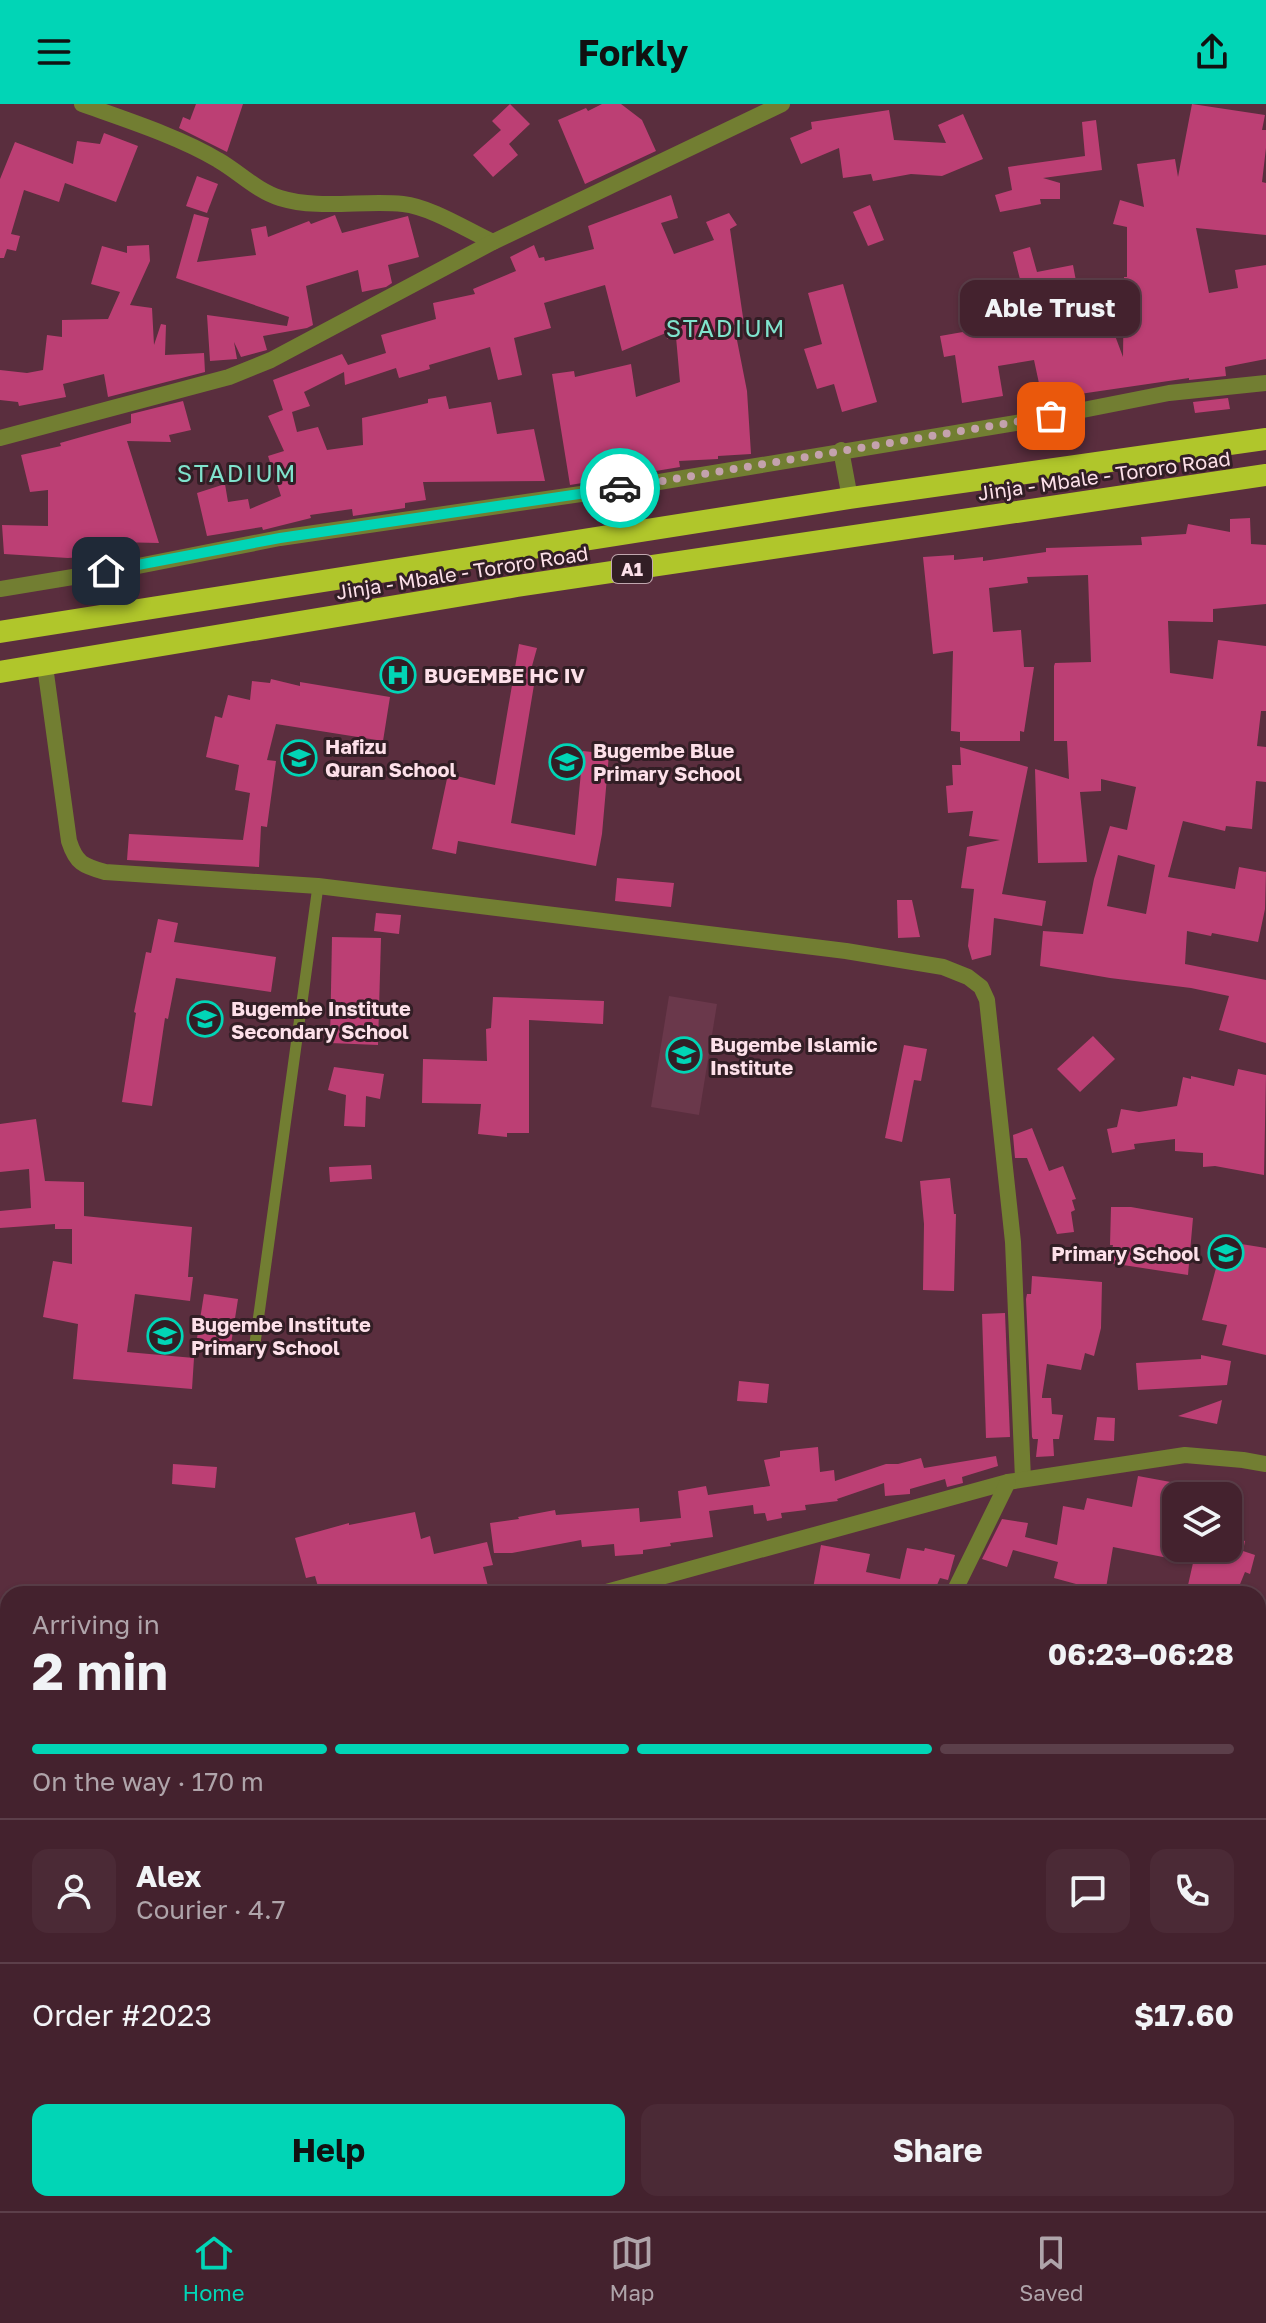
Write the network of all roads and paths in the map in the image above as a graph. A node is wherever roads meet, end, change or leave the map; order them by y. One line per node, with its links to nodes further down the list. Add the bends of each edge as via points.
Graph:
1 (82, 104): 3 (street, via 219,160 279,198 405,204)
2 (782, 104): 3 (street)
3 (493, 242): 5 (street, via 229,377)
4 (1266, 383): 7 (street, via 1169,393)
5 (0, 438)
6 (1266, 439): 9 (highway, Jinja - Mbale - Tororo Road / A1)
7 (841, 450): 9 (street); 10 (street, via 280,538)
8 (1266, 475): 12 (highway, Jinja - Mbale - Tororo Road / A1, via 517,586)
9 (850, 498): 11 (highway, Jinja - Mbale - Tororo Road / A1)
10 (0, 589)
11 (0, 632)
12 (45, 666): 13 (highway, Jinja - Mbale - Tororo Road / A1); 14 (street, via 74,857 105,872)
13 (0, 672)
14 (318, 886): 15 (lane); 17 (street, via 846,951 943,967 981,987 987,1000 1013,1242)
15 (255, 1343)
16 (1266, 1464): 17 (street, via 1185,1455)
17 (1016, 1480): 18 (street); 19 (street)
18 (628, 1586)
19 (957, 1586)

